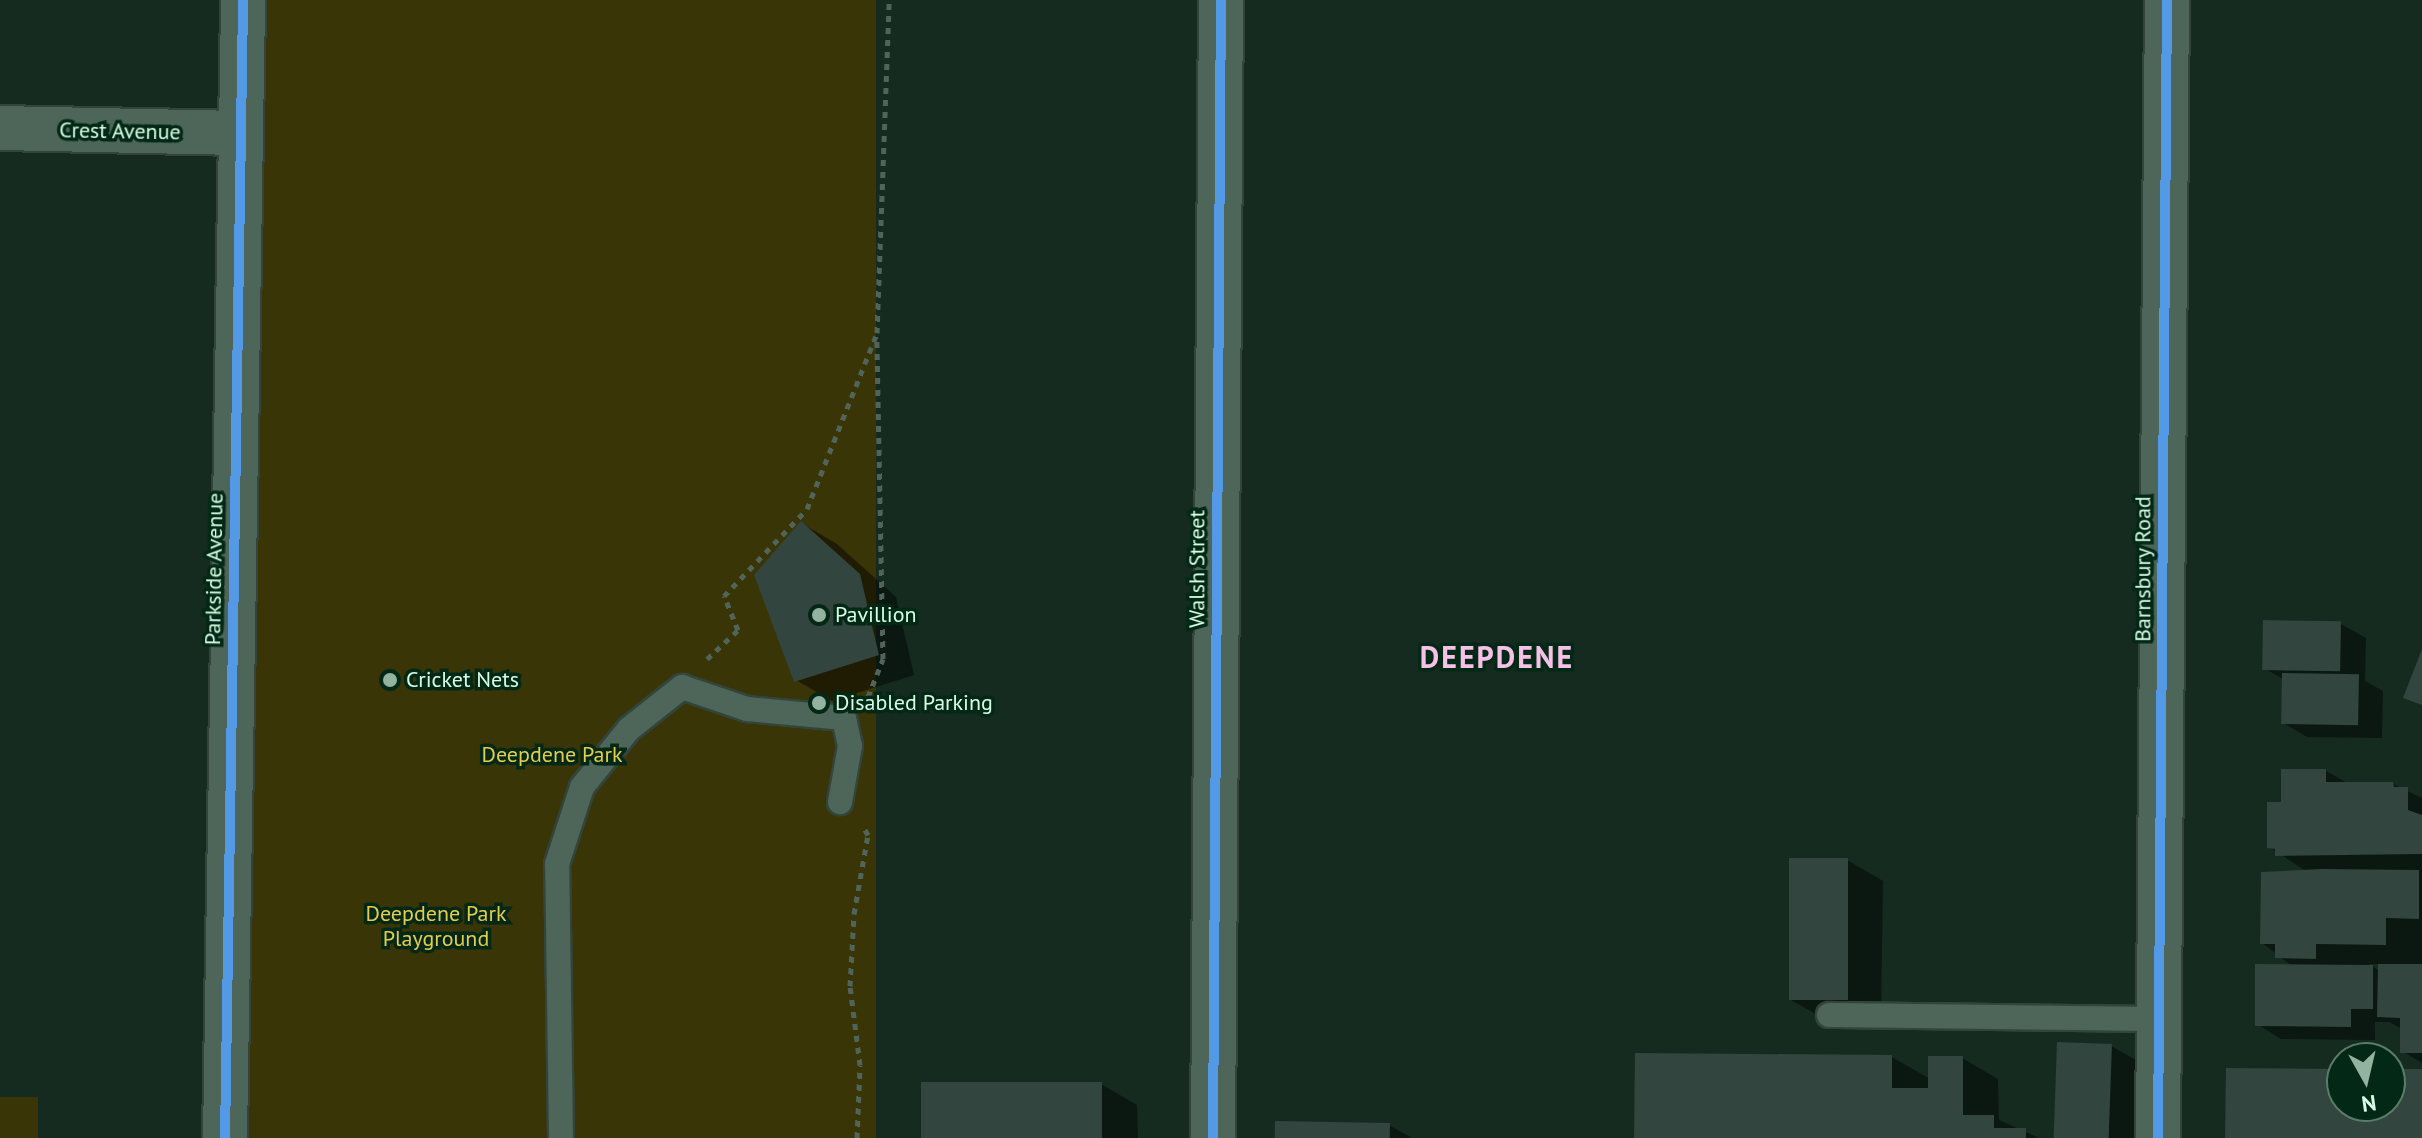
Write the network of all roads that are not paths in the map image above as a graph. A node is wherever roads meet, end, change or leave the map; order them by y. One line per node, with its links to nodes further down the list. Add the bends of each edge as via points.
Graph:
1 (243, 0): 5 (street, Parkside Avenue)
2 (1221, 0): 11 (street, Walsh Street)
3 (2167, 0): 8 (street, Barnsbury Road)
4 (0, 128): 5 (street, Crest Avenue)
5 (241, 133): 9 (street, Parkside Avenue)
6 (840, 802): 10 (lane, via 850,746 844,718 747,709 682,687 629,729 582,787 557,864)
7 (1829, 1015): 8 (lane)
8 (2159, 1019): 12 (street, Barnsbury Road)
9 (225, 1138)
10 (561, 1138)
11 (1213, 1138)
12 (2158, 1138)

